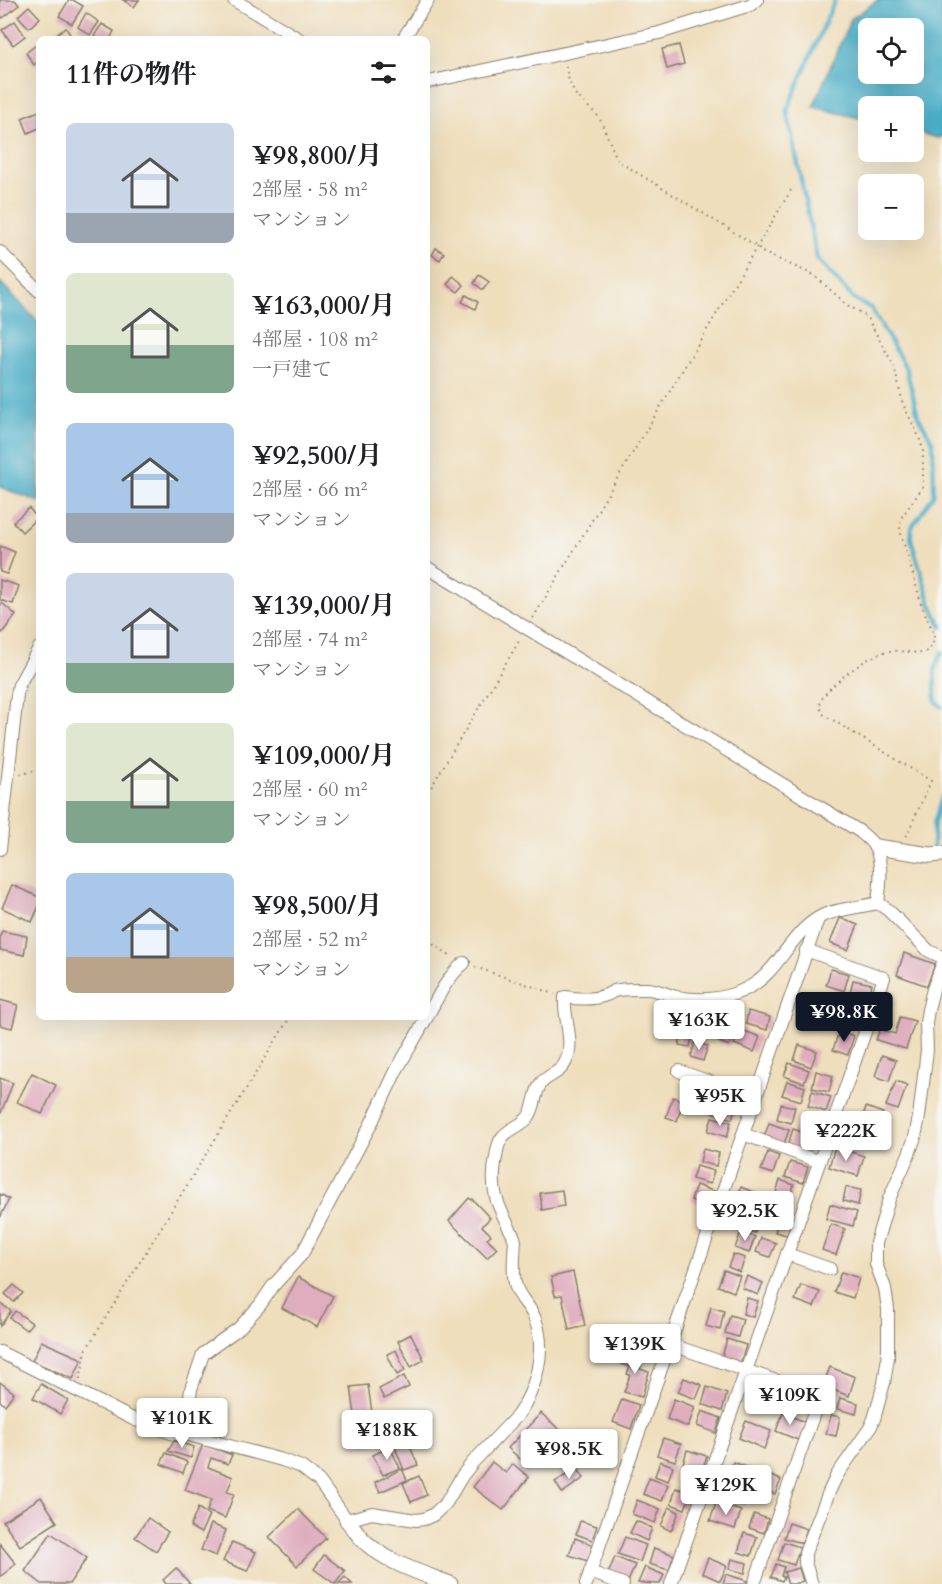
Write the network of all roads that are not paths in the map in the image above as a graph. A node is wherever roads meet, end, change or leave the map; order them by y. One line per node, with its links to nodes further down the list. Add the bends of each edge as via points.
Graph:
1 (234, 0): 4 (street)
2 (428, 0): 5 (street)
3 (757, 0): 6 (street, via 659,33)
4 (293, 36)
5 (405, 36)
6 (430, 82)
7 (0, 252): 8 (street)
8 (36, 288)
9 (430, 569): 11 (street, via 859,831)
10 (36, 654): 12 (street, via 17,695)
11 (876, 847): 13 (street); 14 (street, via 880,864)
12 (0, 849)
13 (942, 854)
14 (878, 903): 15 (street); 17 (street, via 929,951)
15 (818, 918): 16 (street); 32 (street, via 792,942 765,976 734,994 690,999 650,989 614,991 589,998 565,997 569,1045 566,1061 541,1084 526,1121 509,1129 501,1139 494,1168 497,1204 513,1235 515,1283 538,1329 539,1367 531,1392 517,1416 462,1476 439,1512 416,1520 372,1513)
16 (806, 950): 23 (street); 25 (street, via 884,978)
17 (942, 957)
18 (464, 963): 20 (street, via 446,983)
19 (942, 966): 38 (street, via 928,1010 927,1050 915,1137 876,1243 876,1263 888,1308 884,1383 870,1428 837,1475 806,1553)
20 (430, 1011)
21 (425, 1020): 31 (street, via 302,1254 239,1329 203,1354 191,1389)
22 (680, 1071): 23 (street)
23 (756, 1098): 24 (street)
24 (743, 1134): 25 (street); 28 (street)
25 (818, 1161): 26 (street)
26 (787, 1254): 27 (street); 30 (street)
27 (830, 1269)
28 (669, 1344): 30 (street); 33 (street)
29 (0, 1352): 31 (street, via 147,1425)
30 (745, 1370): 36 (street); 37 (street, via 820,1396)
31 (185, 1434): 32 (street, via 301,1467 319,1481)
32 (347, 1520): 34 (street, via 379,1553)
33 (588, 1578): 35 (street)
34 (450, 1584)
35 (623, 1584)
36 (671, 1584)
37 (754, 1584)
38 (812, 1584)

